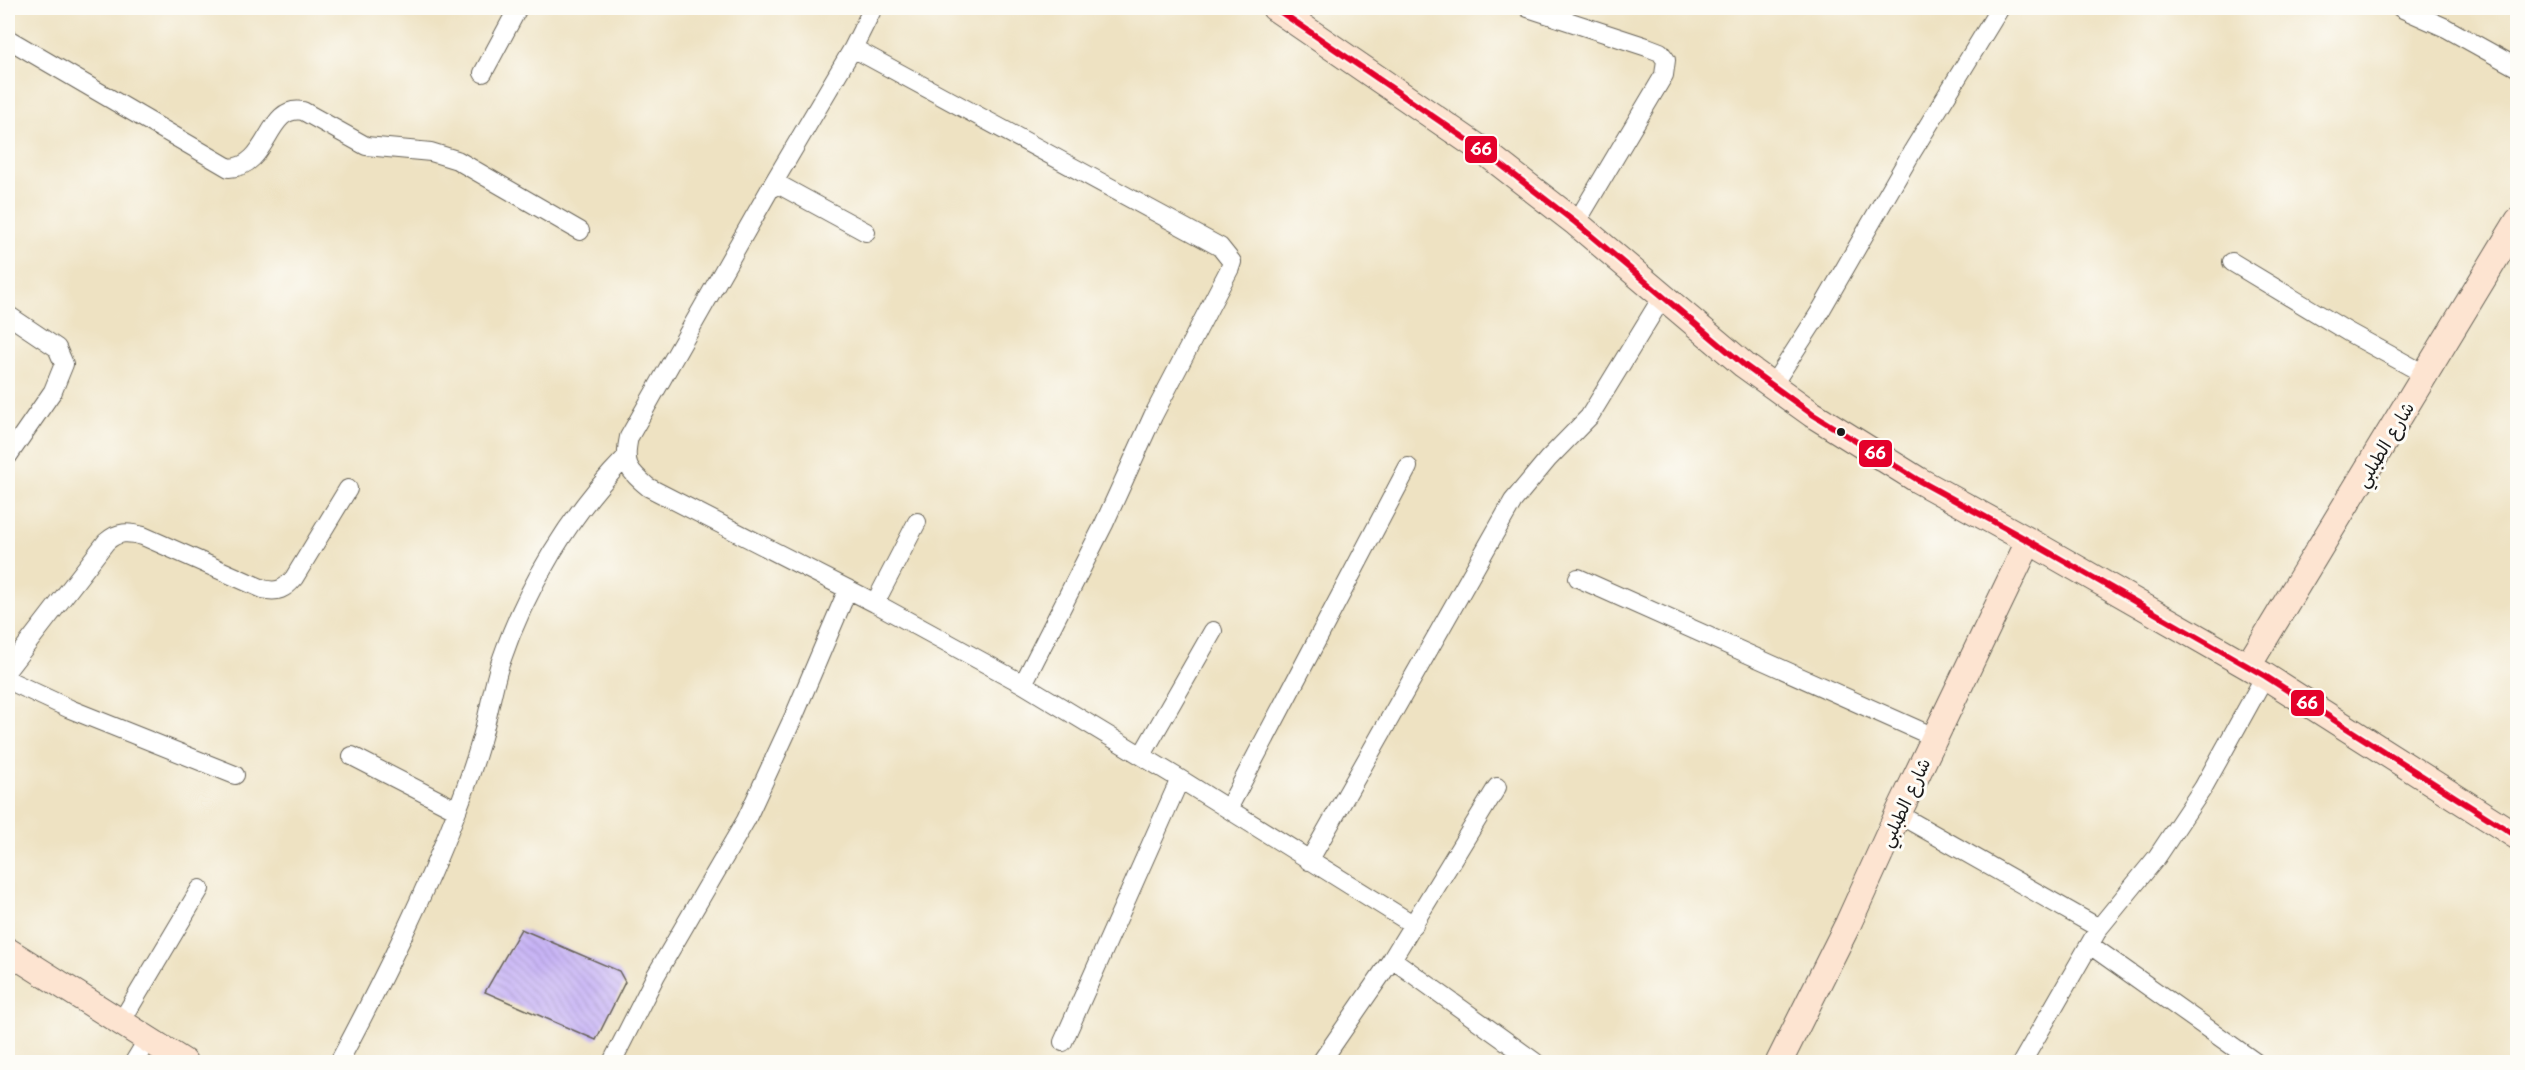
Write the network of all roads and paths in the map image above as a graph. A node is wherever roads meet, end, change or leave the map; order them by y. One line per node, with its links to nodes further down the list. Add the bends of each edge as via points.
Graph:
1 (518, 8): 10 (street)
2 (873, 8): 8 (street)
3 (1275, 8): 13 (street, via 1482,150)
4 (1528, 8): 13 (street, via 1639,44 1660,52 1666,60 1664,75)
5 (2000, 8): 20 (street)
6 (2401, 8): 9 (street)
7 (8, 39): 14 (street, via 229,168 238,168 255,157 281,116 292,110 303,111 366,146 438,153 457,160)
8 (853, 48): 11 (street); 34 (street, via 1220,248 1232,262)
9 (2517, 68)
10 (483, 73)
11 (774, 182): 15 (street); 22 (street, via 629,437)
12 (2517, 221): 19 (street, شارع الطبلبي)
13 (1576, 223): 17 (street)
14 (580, 231)
15 (866, 232)
16 (2232, 262): 19 (street)
17 (1663, 296): 20 (street); 45 (street, via 1589,417 1513,501)
18 (8, 315): 21 (street, via 57,348 64,364 53,391)
19 (2426, 375): 32 (street, شارع الطبلبي)
20 (1772, 386): 26 (street, via 1918,480)
21 (8, 456)
22 (626, 457): 28 (street, via 629,469 648,486); 42 (street, via 578,512 534,586 501,663 480,744)
23 (1407, 467): 41 (street)
24 (348, 489): 31 (street, via 294,578 275,591 143,536 122,532 114,535)
25 (916, 522): 29 (street)
26 (2029, 541): 32 (street); 35 (street, شارع الطبلبي)
27 (1578, 578): 35 (street)
28 (848, 589): 29 (street); 58 (street, via 746,820 656,975)
29 (875, 603): 34 (street)
30 (1213, 631): 36 (street)
31 (8, 669)
32 (2257, 671): 44 (street); 48 (street, via 2203,788 2180,824)
33 (8, 680): 38 (street)
34 (1023, 684): 36 (street)
35 (1935, 737): 43 (street, شارع الطبلبي)
36 (1142, 755): 39 (street)
37 (352, 756): 42 (street)
38 (235, 776)
39 (1180, 779): 41 (street); 54 (street)
40 (1497, 788): 47 (street)
41 (1228, 808): 45 (street)
42 (457, 810): 57 (street, via 399,948)
43 (1898, 814): 48 (street); 61 (street, شارع الطبلبي)
44 (2517, 837)
45 (1309, 861): 47 (street)
46 (200, 889): 52 (street)
47 (1414, 925): 51 (street)
48 (2099, 928): 49 (street)
49 (2090, 945): 62 (street); 63 (street)
50 (8, 951): 52 (street)
51 (1392, 959): 59 (street); 60 (street)
52 (121, 1022): 53 (street)
53 (148, 1039): 55 (street); 56 (street)
54 (1063, 1042)
55 (134, 1062)
56 (184, 1062)
57 (339, 1062)
58 (612, 1062)
59 (1321, 1062)
60 (1535, 1062)
61 (1779, 1062)
62 (2022, 1062)
63 (2255, 1062)

